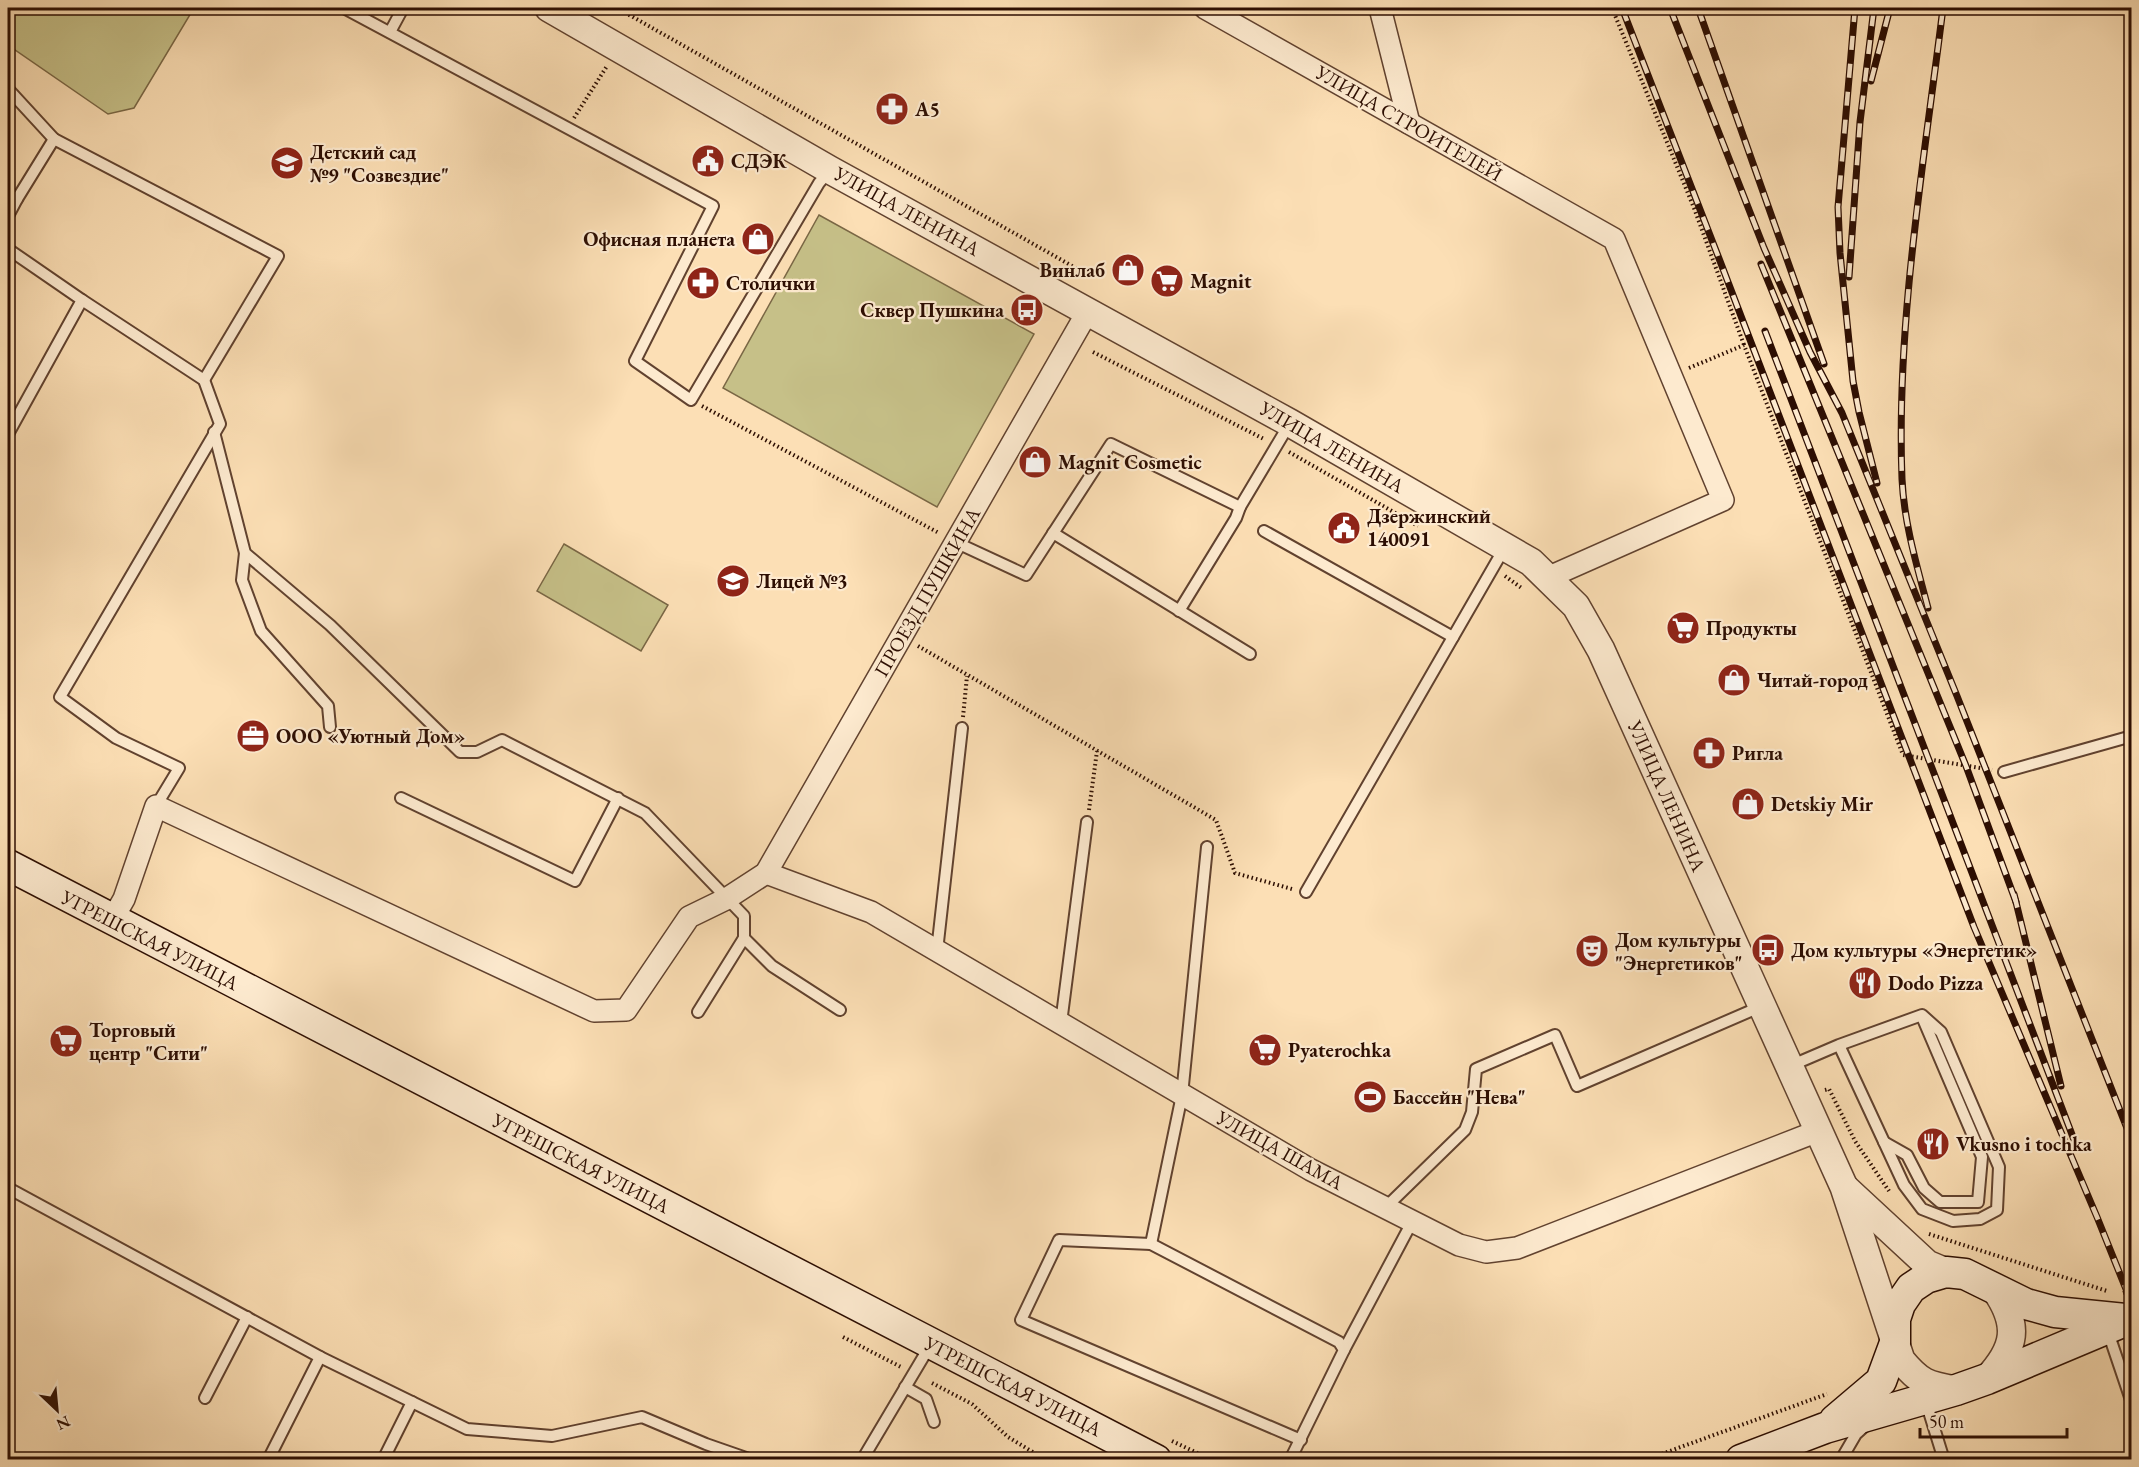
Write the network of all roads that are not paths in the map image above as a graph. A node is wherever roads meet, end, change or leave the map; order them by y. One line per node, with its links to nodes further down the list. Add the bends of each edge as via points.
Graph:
1 (344, 8): 6 (lane)
2 (403, 8): 6 (lane)
3 (549, 8): 10 (street, УЛИЦА ЛЕНИНА)
4 (1205, 8): 8 (street, УЛИЦА СТРОИТЕЛЕЙ)
5 (1380, 8): 8 (street)
6 (390, 32): 10 (lane, via 713,206 635,362 691,400)
7 (8, 89): 9 (lane)
8 (1409, 123): 26 (street, УЛИЦА СТРОИТЕЛЕЙ, via 1614,239 1723,500)
9 (54, 139): 11 (lane); 16 (lane, via 278,256)
10 (830, 170): 15 (street, УЛИЦА ЛЕНИНА)
11 (13, 196): 12 (lane)
12 (8, 216)
13 (8, 249): 14 (lane)
14 (82, 300): 16 (lane); 18 (lane)
15 (1088, 311): 19 (street, УЛИЦА ЛЕНИНА); 23 (street, ПРОЕЗД ПУШКИНА)
16 (204, 380): 17 (lane, via 220,424)
17 (214, 432): 24 (lane); 36 (lane, via 60,697 116,738 178,768)
18 (8, 434)
19 (1284, 434): 20 (lane); 25 (street, УЛИЦА ЛЕНИНА)
20 (1240, 507): 22 (lane, via 1111,444); 27 (lane)
21 (1263, 531): 28 (lane)
22 (1053, 533): 23 (lane, via 1026,575); 27 (lane)
23 (955, 542): 40 (street, ПРОЕЗД ПУШКИНА)
24 (245, 553): 30 (lane, via 242,580 261,631 328,706); 35 (lane, via 330,625 460,752 477,753 502,740)
25 (1500, 557): 26 (street, УЛИЦА ЛЕНИНА, via 1531,562); 28 (lane)
26 (1539, 586): 46 (street, УЛИЦА ЛЕНИНА, via 1576,606 1601,651)
27 (1179, 611): 29 (lane)
28 (1453, 637): 41 (lane)
29 (1250, 654)
30 (330, 727)
31 (962, 728): 45 (lane)
32 (2132, 736): 33 (lane)
33 (2004, 772)
34 (401, 798): 35 (lane, via 575,880)
35 (618, 798): 42 (lane, via 645,813)
36 (156, 806): 42 (street, via 594,1011 627,1010 689,917); 43 (street, via 124,899)
37 (1087, 822): 50 (lane)
38 (1207, 847): 53 (lane)
39 (8, 866): 43 (main road, УГРЕШСКАЯ УЛИЦА)
40 (766, 873): 42 (street); 45 (street, УЛИЦА ШАМА, via 871,912)
41 (1306, 892)
42 (726, 899): 44 (lane, via 744,916)
43 (112, 920): 65 (main road, УГРЕШСКАЯ УЛИЦА)
44 (744, 938): 47 (lane, via 772,966); 48 (lane)
45 (937, 952): 50 (street, УЛИЦА ШАМА)
46 (1762, 1006): 52 (street, УЛИЦА ЛЕНИНА); 58 (lane, via 1577,1086 1555,1035 1476,1069 1472,1112 1466,1130)
47 (840, 1010)
48 (698, 1012)
49 (1922, 1015): 51 (lane); 55 (lane, via 1982,1157 1978,1202 1940,1202 1924,1188 1907,1155); 55 (lane, via 1941,1032 1999,1167 1997,1210 1980,1219 1953,1221 1923,1209 1904,1185)
50 (1061, 1023): 53 (street, УЛИЦА ШАМА)
51 (1839, 1045): 52 (lane); 55 (lane)
52 (1789, 1067): 54 (street, УЛИЦА ЛЕНИНА)
53 (1182, 1095): 58 (street, УЛИЦА ШАМА); 60 (lane)
54 (1818, 1131): 56 (street, УЛИЦА ЛЕНИНА); 59 (street, УЛИЦА ШАМА, via 1516,1248 1486,1252 1459,1245)
55 (1884, 1142)
56 (1844, 1187): 61 (street, УЛИЦА ЛЕНИНА, via 1927,1264); 66 (street, УЛИЦА ЛЕНИНА)
57 (8, 1188): 63 (lane)
58 (1385, 1208): 59 (street, УЛИЦА ШАМА)
59 (1412, 1222): 67 (lane)
60 (1151, 1244): 67 (lane, via 1339,1342); 79 (lane, via 1059,1240 1021,1320)
61 (1946, 1272): 62 (main road, УЛИЦА ЛЕНИНА, via 1965,1274); 66 (main road, via 1911,1288 1895,1319)
62 (1995, 1289): 64 (main road, УЛИЦА ЛЕНИНА, via 2055,1312); 69 (street, via 2006,1305 2012,1330 2003,1362)
63 (247, 1317): 68 (lane); 72 (lane)
64 (2122, 1322): 69 (main road); 75 (lane)
65 (931, 1343): 70 (lane); 84 (main road, УГРЕШСКАЯ УЛИЦА)
66 (1894, 1343): 71 (street, УЛИЦА ЛЕНИНА, via 1914,1376 1931,1386); 78 (main road, via 1881,1381)
67 (1344, 1350): 79 (lane)
68 (320, 1358): 74 (lane); 80 (lane)
69 (1987, 1379): 71 (main road)
70 (905, 1387): 77 (lane, via 926,1399); 83 (lane)
71 (1956, 1390): 73 (main road)
72 (205, 1398)
73 (1925, 1399): 76 (main road); 88 (lane)
74 (412, 1402): 81 (lane); 82 (lane, via 468,1429 552,1436 642,1417)
75 (2132, 1403)
76 (1883, 1410): 78 (main road); 87 (lane, via 1856,1434)
77 (934, 1422)
78 (1826, 1428): 86 (main road)
79 (1302, 1440): 85 (lane)
80 (268, 1460)
81 (383, 1460)
82 (752, 1460)
83 (862, 1460)
84 (1156, 1460)
85 (1290, 1460)
86 (1741, 1460)
87 (1839, 1460)
88 (1944, 1460)

